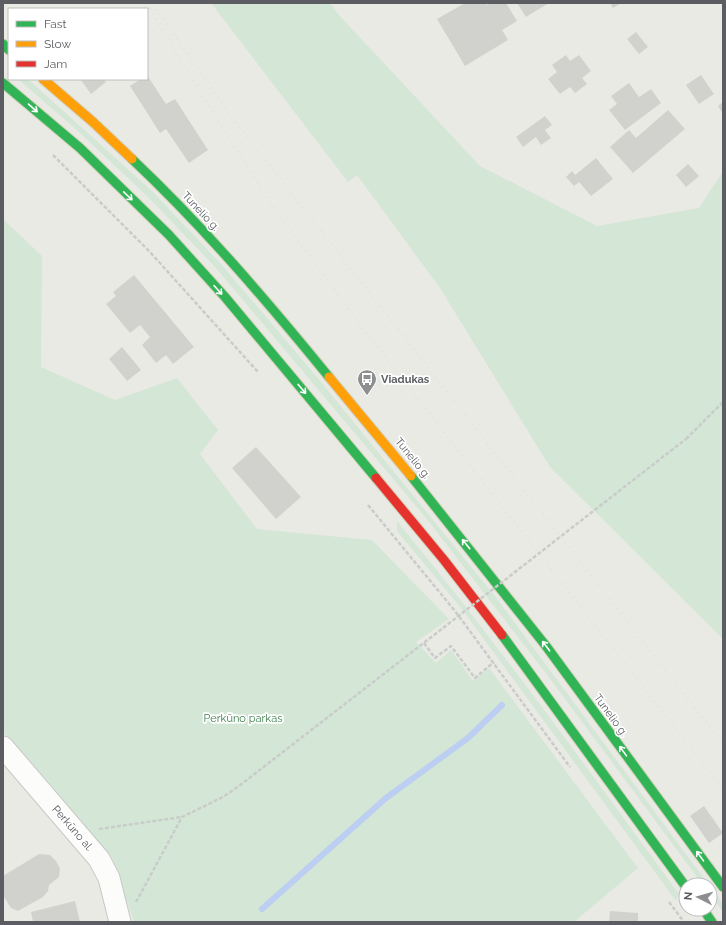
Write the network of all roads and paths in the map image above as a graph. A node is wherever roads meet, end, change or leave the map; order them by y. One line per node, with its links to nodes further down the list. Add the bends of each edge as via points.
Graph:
1 (44, 80): 14 (main road, Tunelio g., one-way to 1, via 546,646 470,548 247,278 168,193)
2 (3, 83): 13 (main road, one-way to 13, via 85,154 169,236 230,302 444,560 510,644)
3 (48, 150): 4 (path, via 150,252)
4 (261, 376)
5 (723, 402): 7 (path, bridge, via 686,439)
6 (365, 501): 8 (path)
7 (424, 643): 8 (path, via 435,658 451,646 474,678); 11 (path, via 239,786 223,797)
8 (494, 662): 10 (path)
9 (3, 747): 12 (street, Perkūno al.)
10 (574, 771)
11 (182, 817): 12 (path); 16 (path)
12 (76, 832): 16 (street, Perkūno al., via 99,859)
13 (679, 877)
14 (723, 887)
15 (667, 899): 17 (path)
16 (126, 915)
17 (684, 922)

